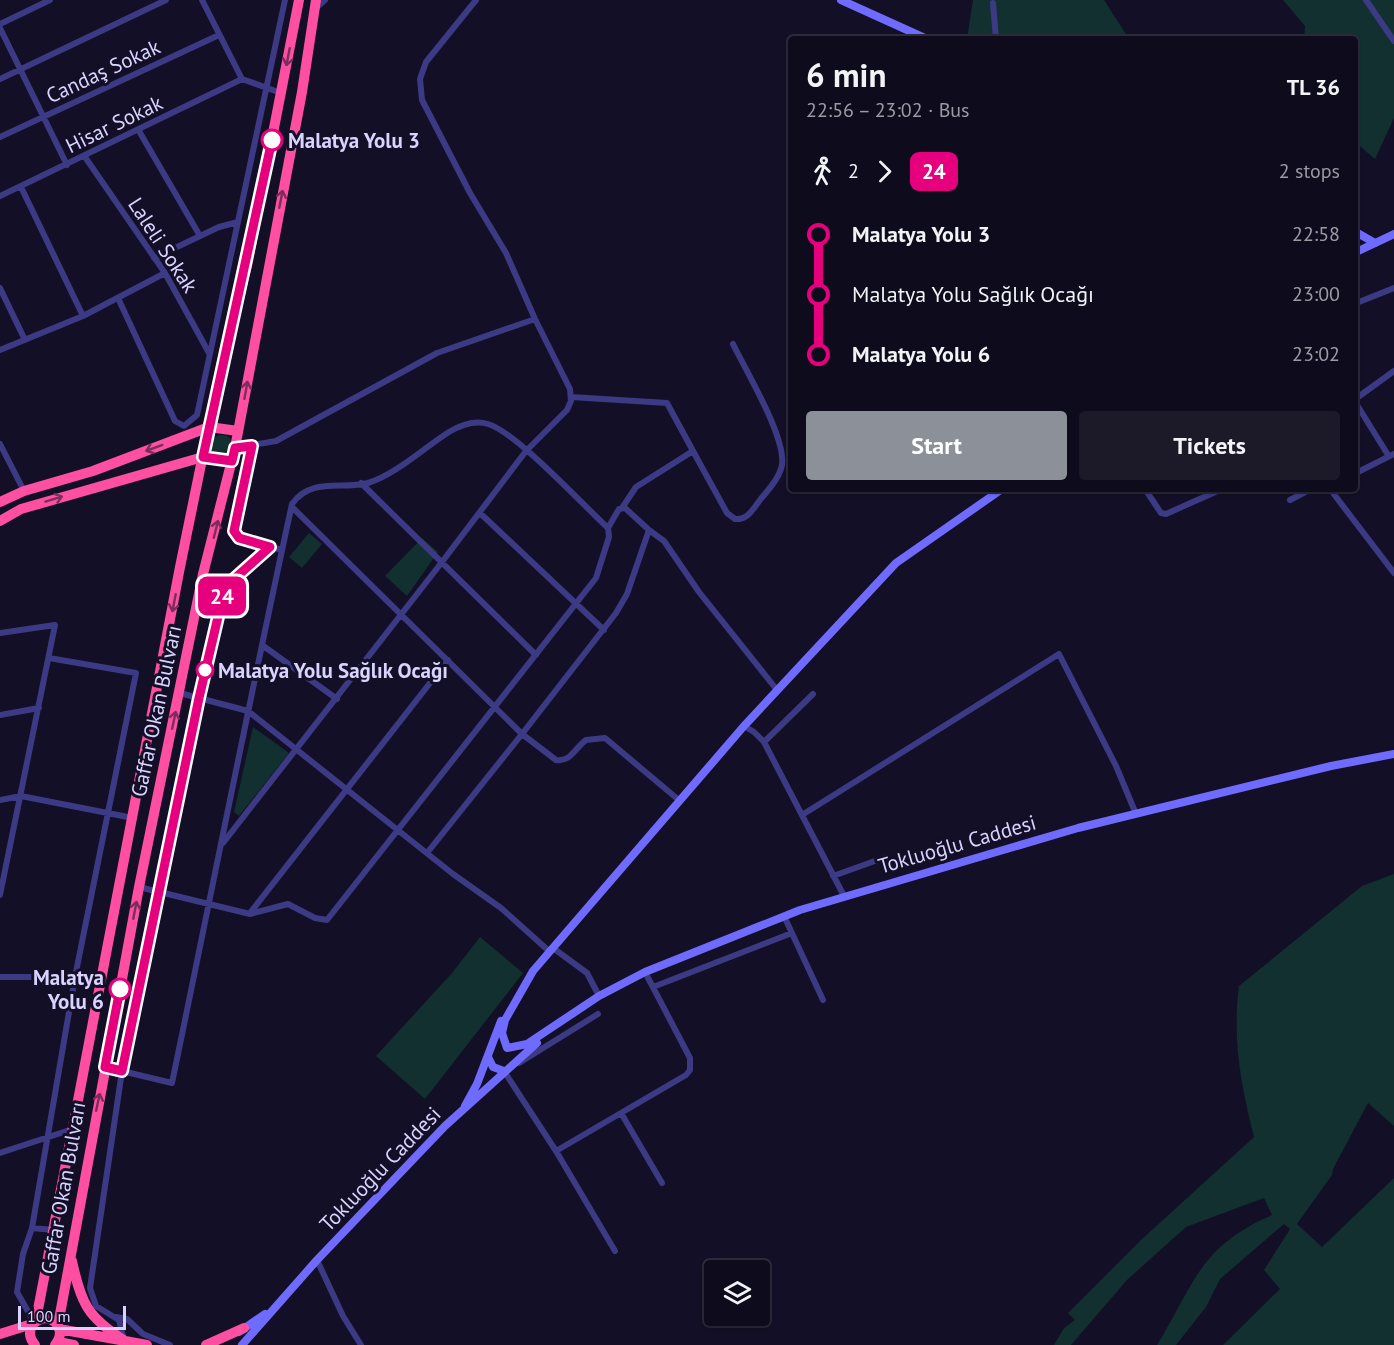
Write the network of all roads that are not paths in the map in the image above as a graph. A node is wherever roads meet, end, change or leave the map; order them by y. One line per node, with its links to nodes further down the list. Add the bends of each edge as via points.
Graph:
1 (50, 0): 12 (street)
2 (166, 0): 17 (street)
3 (202, 0): 13 (street)
4 (285, 0): 20 (street)
5 (300, 0): 21 (highway, Gaffar Okan Bulvarı, one-way to 21)
6 (324, 0): 11 (street)
7 (476, 0): 42 (street, via 426,62 420,93 429,118 506,253)
8 (841, 0): 14 (street)
9 (1366, 0): 16 (street)
10 (993, 3): 15 (street)
11 (316, 4): 52 (highway, Gaffar Okan Bulvarı, one-way to 11)
12 (0, 26): 17 (street)
13 (219, 34): 19 (street); 22 (street, Candaş Sokak)
14 (920, 36)
15 (996, 36)
16 (1394, 41)
17 (20, 69): 18 (street); 22 (street)
18 (0, 79)
19 (242, 80): 20 (street); 23 (street, Hisar Sokak)
20 (267, 88): 21 (street); 29 (street)
21 (281, 93): 51 (highway, Gaffar Okan Bulvarı, via 247,266)
22 (43, 117): 24 (street, Candaş Sokak); 26 (street)
23 (139, 131): 25 (street, Hisar Sokak); 32 (street)
24 (0, 137)
25 (85, 157): 26 (street, Hisar Sokak); 35 (street, Laleli Sokak)
26 (67, 165): 27 (street, Hisar Sokak)
27 (21, 187): 28 (street, Hisar Sokak); 41 (street)
28 (0, 196)
29 (238, 222): 32 (street); 46 (street)
30 (1358, 233): 33 (street)
31 (1394, 234): 33 (street)
32 (200, 236): 35 (street)
33 (1374, 243): 34 (street)
34 (1358, 250)
35 (154, 258): 36 (street, Laleli Sokak)
36 (165, 273): 39 (street); 46 (street, Laleli Sokak)
37 (0, 288): 43 (street)
38 (1394, 288): 40 (street)
39 (118, 298): 41 (street); 46 (street, via 179,424 188,425 197,415)
40 (1358, 302)
41 (83, 316): 43 (street)
42 (535, 319): 48 (street); 54 (street, via 437,353 286,436)
43 (25, 340): 45 (street)
44 (733, 344): 57 (street, via 780,446 779,473 748,515 735,519 727,513)
45 (0, 350)
46 (209, 353)
47 (1394, 371): 49 (street)
48 (571, 397): 56 (street, via 567,410); 57 (street, via 666,402)
49 (1358, 397)
50 (1358, 406): 58 (street)
51 (209, 427): 52 (highway); 59 (highway, Gaffar Okan Bulvarı); 63 (highway, one-way to 63, via 93,471)
52 (238, 431): 55 (highway, Gaffar Okan Bulvarı)
53 (0, 446): 63 (street)
54 (252, 446): 55 (street); 77 (street, via 234,531 239,538)
55 (235, 448): 60 (highway, Gaffar Okan Bulvarı)
56 (526, 451): 62 (street, via 496,427 471,423 452,430 377,478); 73 (street); 75 (street)
57 (693, 451): 72 (street, via 636,487)
58 (1391, 454): 61 (street)
59 (203, 457): 60 (highway); 74 (highway, one-way to 59, via 52,499); 110 (highway, Gaffar Okan Bulvarı, one-way to 110)
60 (232, 461): 90 (highway, Gaffar Okan Bulvarı, one-way to 60, via 203,574)
61 (1358, 472)
62 (361, 483): 71 (street, via 311,489 298,497); 79 (street)
63 (24, 491): 70 (highway)
64 (998, 492): 89 (street, via 896,563)
65 (1147, 492): 66 (street, via 1166,514)
66 (1215, 492)
67 (1305, 492): 69 (street)
68 (1331, 492): 80 (street)
69 (1290, 500)
70 (0, 502)
71 (292, 507): 78 (street); 82 (street)
72 (622, 508): 75 (street); 76 (street)
73 (480, 513): 79 (street); 81 (street)
74 (0, 521)
75 (608, 528): 81 (street, via 609,537 596,578)
76 (649, 530): 83 (street, via 627,594); 89 (street, via 664,541)
77 (270, 547): 78 (street); 92 (street, via 225,587)
78 (282, 550): 85 (street)
79 (442, 562): 82 (street); 86 (street)
80 (1393, 569)
81 (576, 603): 83 (street); 86 (street)
82 (402, 614): 88 (street); 93 (street)
83 (604, 630): 99 (street)
84 (0, 633): 87 (street, via 55,625)
85 (262, 645): 93 (street); 96 (street)
86 (536, 655): 94 (street)
87 (49, 658): 95 (street); 107 (street, via 136,673)
88 (448, 660): 94 (street); 103 (street)
89 (777, 690): 98 (street)
90 (180, 693): 92 (street); 117 (highway, Gaffar Okan Bulvarı, one-way to 90)
91 (813, 694): 100 (street)
92 (199, 698): 96 (street); 118 (street)
93 (337, 699): 101 (street)
94 (496, 707): 99 (street); 111 (street)
95 (39, 708): 97 (street); 104 (street)
96 (248, 711): 101 (street); 112 (street)
97 (0, 715)
98 (744, 726): 100 (street); 106 (street)
99 (522, 734): 106 (street, via 561,761 570,758 586,740 604,738); 113 (street)
100 (764, 742): 109 (street)
101 (297, 749): 103 (street); 112 (street)
102 (1394, 754): 108 (street, Tokluoğlu Caddesi)
103 (347, 790): 111 (street); 122 (street)
104 (21, 796): 105 (street); 107 (street); 116 (street)
105 (0, 800)
106 (680, 801): 125 (street)
107 (108, 812): 110 (street); 128 (street)
108 (1136, 814): 109 (street, via 1059,654); 120 (street, Tokluoğlu Caddesi)
109 (802, 815): 115 (street)
110 (133, 818): 143 (highway, Gaffar Okan Bulvarı)
111 (399, 830): 113 (street); 122 (street, via 327,920 288,904)
112 (220, 846): 121 (street)
113 (428, 853): 125 (street)
114 (886, 857): 115 (street)
115 (833, 876): 120 (street)
116 (1, 883): 119 (street)
117 (139, 887): 118 (street); 138 (highway, Gaffar Okan Bulvarı, one-way to 117)
118 (159, 892): 121 (street); 139 (street)
119 (0, 895)
120 (844, 896): 123 (street, Tokluoğlu Caddesi)
121 (209, 904): 122 (street); 139 (street, via 172,1083)
122 (249, 914)
123 (784, 916): 124 (street); 126 (street, Tokluoğlu Caddesi)
124 (792, 933): 129 (street); 131 (street)
125 (551, 950): 130 (street, via 587,973); 132 (street)
126 (645, 972): 129 (street); 130 (street, Tokluoğlu Caddesi)
127 (0, 977): 128 (street)
128 (75, 977): 144 (street)
129 (653, 987): 142 (street, via 691,1067 686,1075)
130 (599, 996): 134 (street, Tokluoğlu Caddesi)
131 (823, 1000)
132 (508, 1011): 135 (street, via 502,1033); 136 (street)
133 (598, 1014): 137 (street)
134 (552, 1028): 135 (street, Tokluoğlu Caddesi, via 523,1046); 137 (street, Tokluoğlu Caddesi)
135 (507, 1048): 136 (street, Tokluoğlu Caddesi); 137 (street)
136 (489, 1053): 140 (street, via 493,1067); 141 (street)
137 (512, 1064): 140 (street, Tokluoğlu Caddesi)
138 (105, 1067): 139 (street); 151 (highway, Gaffar Okan Bulvarı, one-way to 138)
139 (122, 1071): 154 (street, via 90,1283 96,1306)
140 (504, 1071): 141 (street, Tokluoğlu Caddesi); 145 (street)
141 (463, 1109): 152 (street, Tokluoğlu Caddesi)
142 (621, 1113): 145 (street); 147 (street)
143 (75, 1128): 144 (street); 149 (highway, Gaffar Okan Bulvarı)
144 (46, 1140): 146 (street); 148 (street)
145 (556, 1151): 150 (street)
146 (0, 1153)
147 (662, 1183)
148 (32, 1228): 149 (street); 155 (street, via 17,1292)
149 (54, 1230): 155 (highway, Gaffar Okan Bulvarı)
150 (615, 1251)
151 (70, 1255): 156 (highway, Gaffar Okan Bulvarı); 159 (highway, via 88,1311)
152 (317, 1260): 153 (street, Tokluoğlu Caddesi); 168 (street)
153 (276, 1307): 157 (street); 167 (street, Tokluoğlu Caddesi)
154 (114, 1317): 159 (street, via 119,1320); 164 (street, via 127,1319 143,1334)
155 (34, 1322): 156 (highway, via 46,1318); 158 (highway); 161 (highway, Gaffar Okan Bulvarı, via 29,1333)
156 (59, 1327): 159 (highway); 160 (highway, Gaffar Okan Bulvarı)
157 (244, 1328): 165 (highway); 166 (street)
158 (0, 1334)
159 (124, 1341): 163 (highway)
160 (56, 1343): 162 (highway)
161 (32, 1344)
162 (74, 1345)
163 (147, 1345)
164 (170, 1345)
165 (206, 1345)
166 (219, 1345)
167 (242, 1345)
168 (361, 1345)

